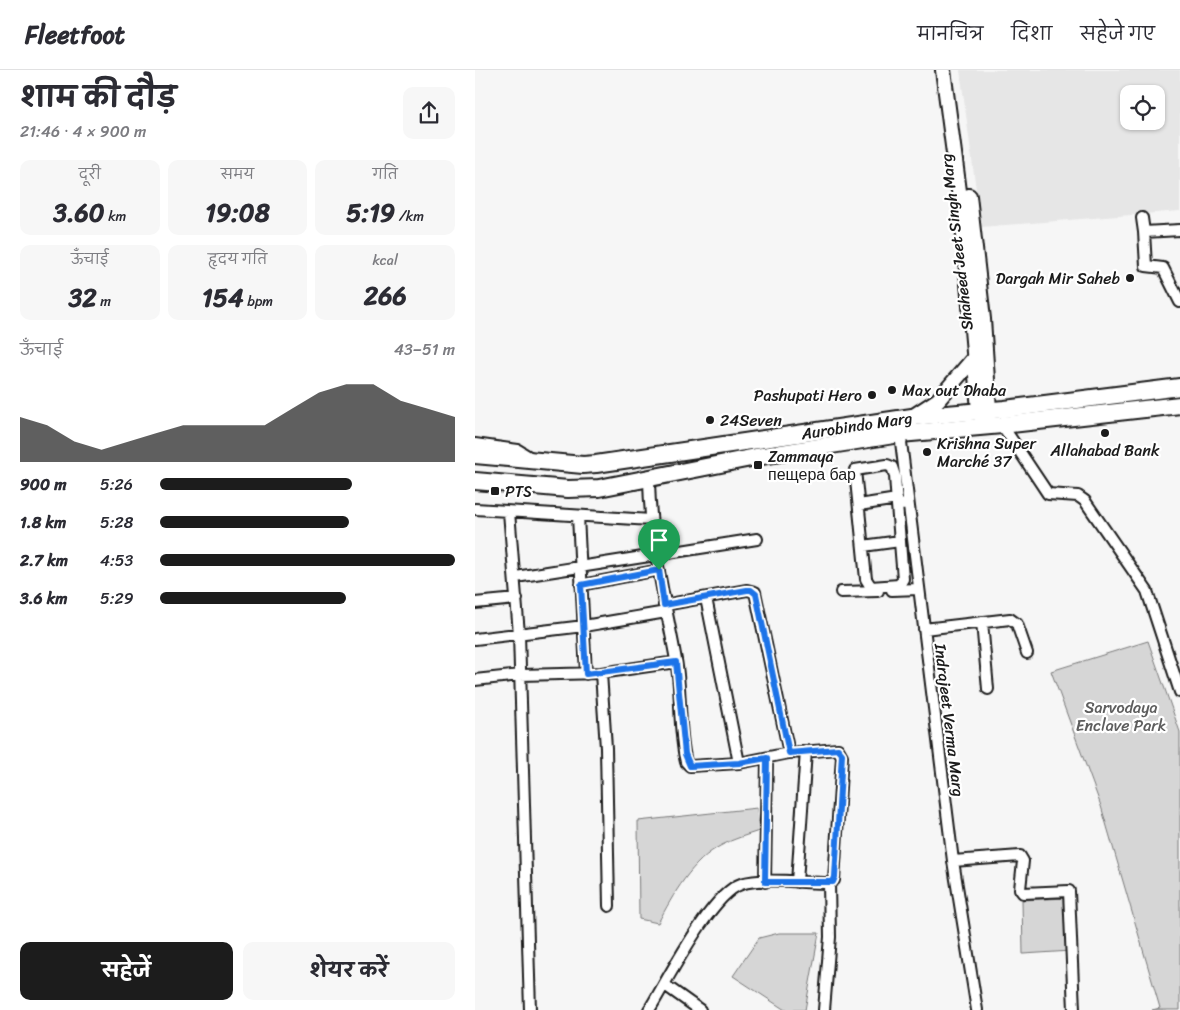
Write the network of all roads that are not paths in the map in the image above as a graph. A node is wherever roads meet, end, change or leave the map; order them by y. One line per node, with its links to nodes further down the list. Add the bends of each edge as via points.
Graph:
1 (943, 70): 7 (main road, Shaheed Jeet Singh Marg, via 964,234)
2 (951, 70): 10 (main road, Shaheed Jeet Singh Marg, via 979,283)
3 (1142, 218): 5 (street)
4 (1180, 230): 5 (street)
5 (1143, 232): 6 (street, via 1146,266 1163,268)
6 (1180, 302)
7 (974, 358): 10 (main road, Shaheed Jeet Singh Marg); 11 (main road, via 938,400)
8 (1180, 387): 10 (highway, Aurobindo Marg)
9 (1180, 405): 12 (highway)
10 (984, 410): 11 (highway, Aurobindo Marg); 13 (main road)
11 (912, 417): 17 (highway, Aurobindo Marg, via 638,459 583,465)
12 (1002, 425): 13 (highway, Aurobindo Marg); 53 (street, via 1048,494 1078,496 1085,501 1141,584 1148,596)
13 (985, 426): 14 (highway, Aurobindo Marg)
14 (900, 434): 18 (highway, Aurobindo Marg, via 756,457); 21 (street, Indrajeet Verma Marg)
15 (475, 444): 17 (street, via 518,450)
16 (475, 455): 17 (highway, Aurobindo Marg)
17 (535, 461)
18 (649, 480): 19 (highway, Aurobindo Marg, via 568,489); 26 (street)
19 (475, 481)
20 (897, 502): 21 (street); 22 (street); 22 (street, via 895,476 892,467 887,465 855,470); 28 (street)
21 (908, 504): 35 (street, Indrajeet Verma Marg)
22 (859, 505): 29 (street)
23 (475, 509): 24 (street)
24 (509, 512): 25 (street); 33 (street)
25 (578, 516): 26 (street); 31 (street)
26 (651, 520): 30 (street)
27 (757, 539): 30 (street)
28 (900, 541): 29 (street); 29 (street, via 903,579 899,585 871,587 868,584)
29 (863, 546)
30 (657, 555): 31 (street); 32 (street)
31 (579, 567): 33 (street); 34 (street)
32 (659, 570): 34 (street); 40 (street)
33 (515, 578): 38 (street)
34 (581, 585): 42 (street)
35 (919, 589): 36 (street); 43 (street, Indrajeet Verma Marg)
36 (841, 592)
37 (706, 598): 40 (street); 55 (street, via 747,590 756,594); 57 (street)
38 (517, 599): 39 (street); 44 (street)
39 (475, 603)
40 (665, 608): 42 (street); 47 (street)
41 (982, 622): 43 (street); 46 (street, via 1014,621); 52 (street)
42 (584, 626): 44 (street); 49 (street)
43 (924, 629): 58 (street, Indrajeet Verma Marg)
44 (519, 634): 45 (street); 50 (street)
45 (475, 639)
46 (1027, 653)
47 (676, 662): 48 (street); 57 (street, via 686,762 690,766)
48 (601, 673): 49 (street); 62 (street)
49 (586, 674): 50 (street)
50 (520, 675): 51 (street); 64 (street)
51 (475, 680)
52 (989, 689)
53 (1180, 692)
54 (806, 751): 55 (street); 60 (street); 61 (street, via 838,749 842,754 835,877)
55 (789, 753): 56 (street)
56 (767, 758): 57 (street); 59 (street)
57 (739, 763)
58 (953, 861): 68 (street, Indrajeet Verma Marg); 69 (street, via 1020,856 1023,861 1020,889 1023,893 1069,892)
59 (765, 882): 60 (street); 63 (street, via 740,884 724,894)
60 (797, 882): 61 (street)
61 (829, 884): 67 (street, via 830,937)
62 (609, 906)
63 (665, 984): 65 (street); 66 (street)
64 (530, 1010)
65 (649, 1010)
66 (700, 1010)
67 (824, 1010)
68 (977, 1010)
69 (1074, 1010)

